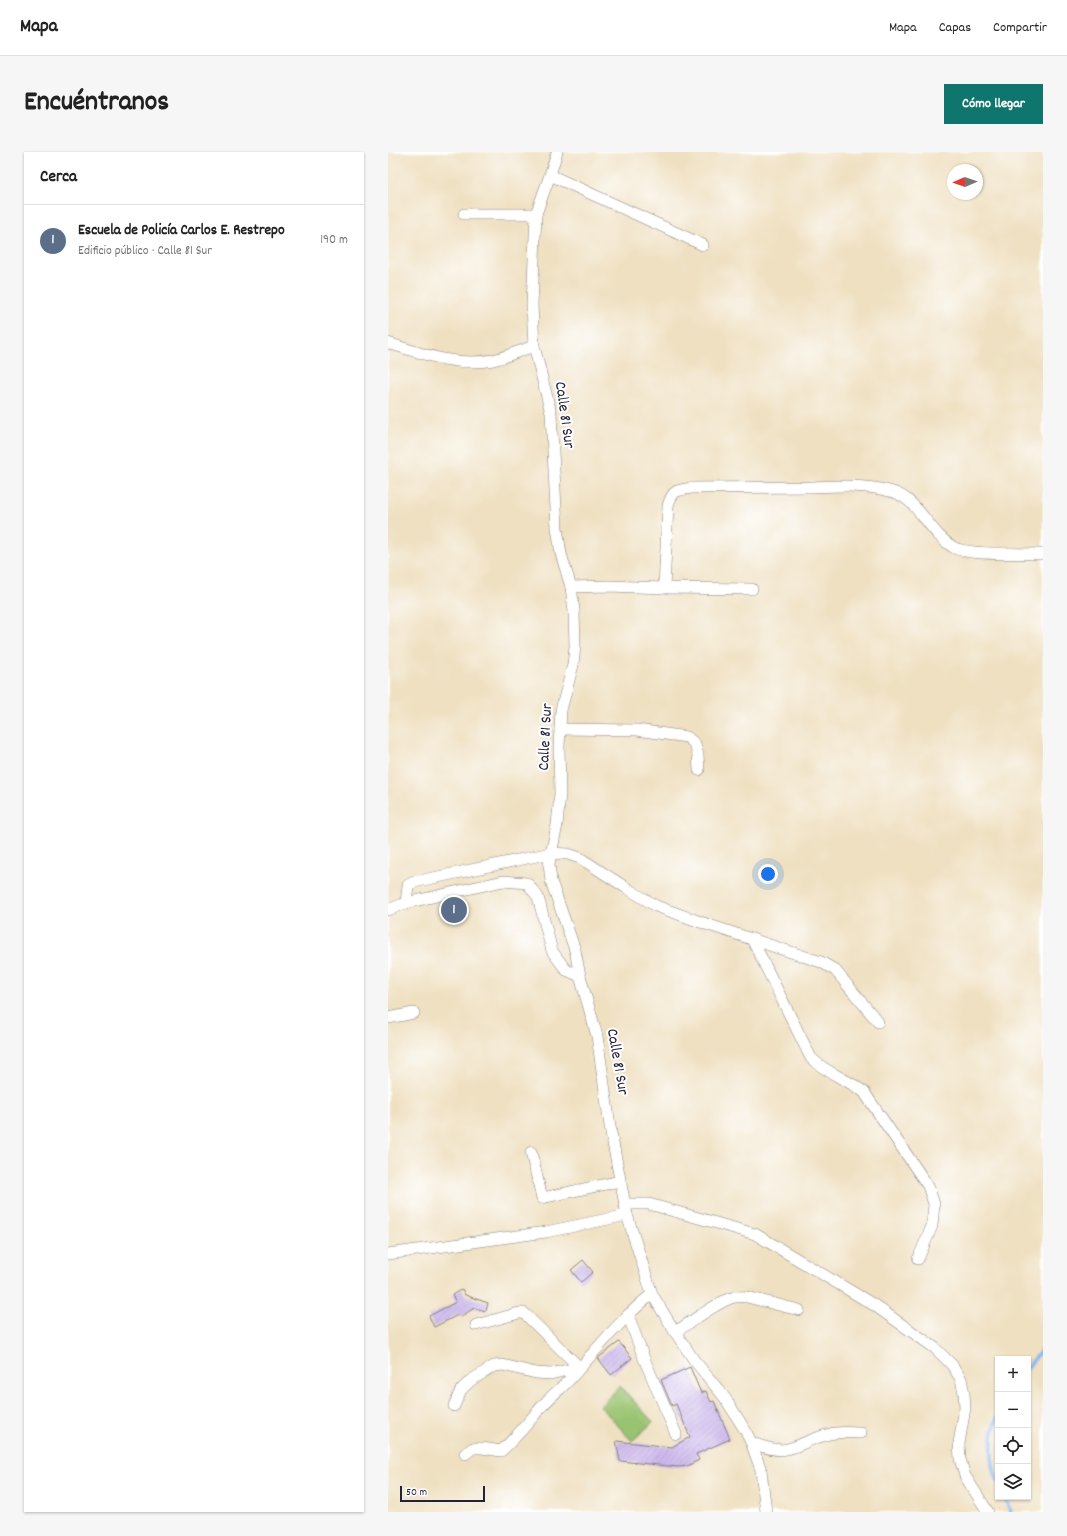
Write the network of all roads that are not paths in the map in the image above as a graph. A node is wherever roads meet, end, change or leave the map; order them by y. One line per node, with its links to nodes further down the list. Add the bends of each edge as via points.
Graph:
1 (556, 152): 2 (street, Calle 81 Sur)
2 (550, 175): 4 (street, Calle 81 Sur); 5 (street)
3 (464, 214): 4 (street)
4 (536, 214): 7 (street, Calle 81 Sur, via 532,305)
5 (703, 245)
6 (388, 343): 7 (street, via 442,360 466,362 494,360)
7 (534, 346): 9 (street, Calle 81 Sur, via 551,414 557,528 561,554)
8 (1043, 554): 10 (street, via 969,552 954,548 944,541 904,497 874,488 692,488 673,493 670,498)
9 (571, 587): 10 (street); 12 (street, Calle 81 Sur, via 575,646 573,665 561,710)
10 (664, 588): 11 (street)
11 (752, 589)
12 (560, 729): 13 (street, via 637,730 687,737 695,744); 14 (street, Calle 81 Sur, via 559,802)
13 (699, 770)
14 (551, 853): 15 (street, via 414,882 408,885); 17 (street, via 580,858 656,906); 18 (street, Calle 81 Sur, via 551,881 575,950)
15 (406, 903): 16 (street); 18 (street, via 503,881 527,883 538,897 552,951 566,970)
16 (388, 910)
17 (752, 939): 21 (street, via 821,962 835,970); 26 (street, via 811,1058 819,1066 864,1092 928,1186 934,1204 932,1226)
18 (580, 976): 23 (street, Calle 81 Sur, via 597,1036)
19 (414, 1013): 20 (street)
20 (388, 1018)
21 (878, 1022)
22 (531, 1152): 23 (street, via 542,1198)
23 (620, 1181): 24 (street, Calle 81 Sur)
24 (625, 1210): 25 (street, via 546,1232); 27 (street, Calle 81 Sur); 39 (street, via 649,1204 755,1234 874,1305 935,1348 961,1378 964,1408 959,1443 960,1458 965,1476)
25 (388, 1254)
26 (918, 1259)
27 (652, 1294): 29 (street); 31 (street, Calle 81 Sur)
28 (799, 1310): 31 (street, via 738,1296 730,1298)
29 (628, 1315): 32 (street); 35 (street)
30 (476, 1325): 32 (street, via 519,1313 524,1314)
31 (675, 1332): 36 (street, Calle 81 Sur, via 694,1360 726,1398)
32 (579, 1367): 33 (street, via 552,1374 503,1365 494,1366 461,1390); 37 (street, via 501,1451 473,1448)
33 (454, 1406)
34 (861, 1433): 36 (street, via 837,1432 787,1450 766,1448)
35 (676, 1434)
36 (751, 1442): 38 (street, Calle 81 Sur, via 761,1470)
37 (465, 1454)
38 (766, 1512)
39 (988, 1512)

